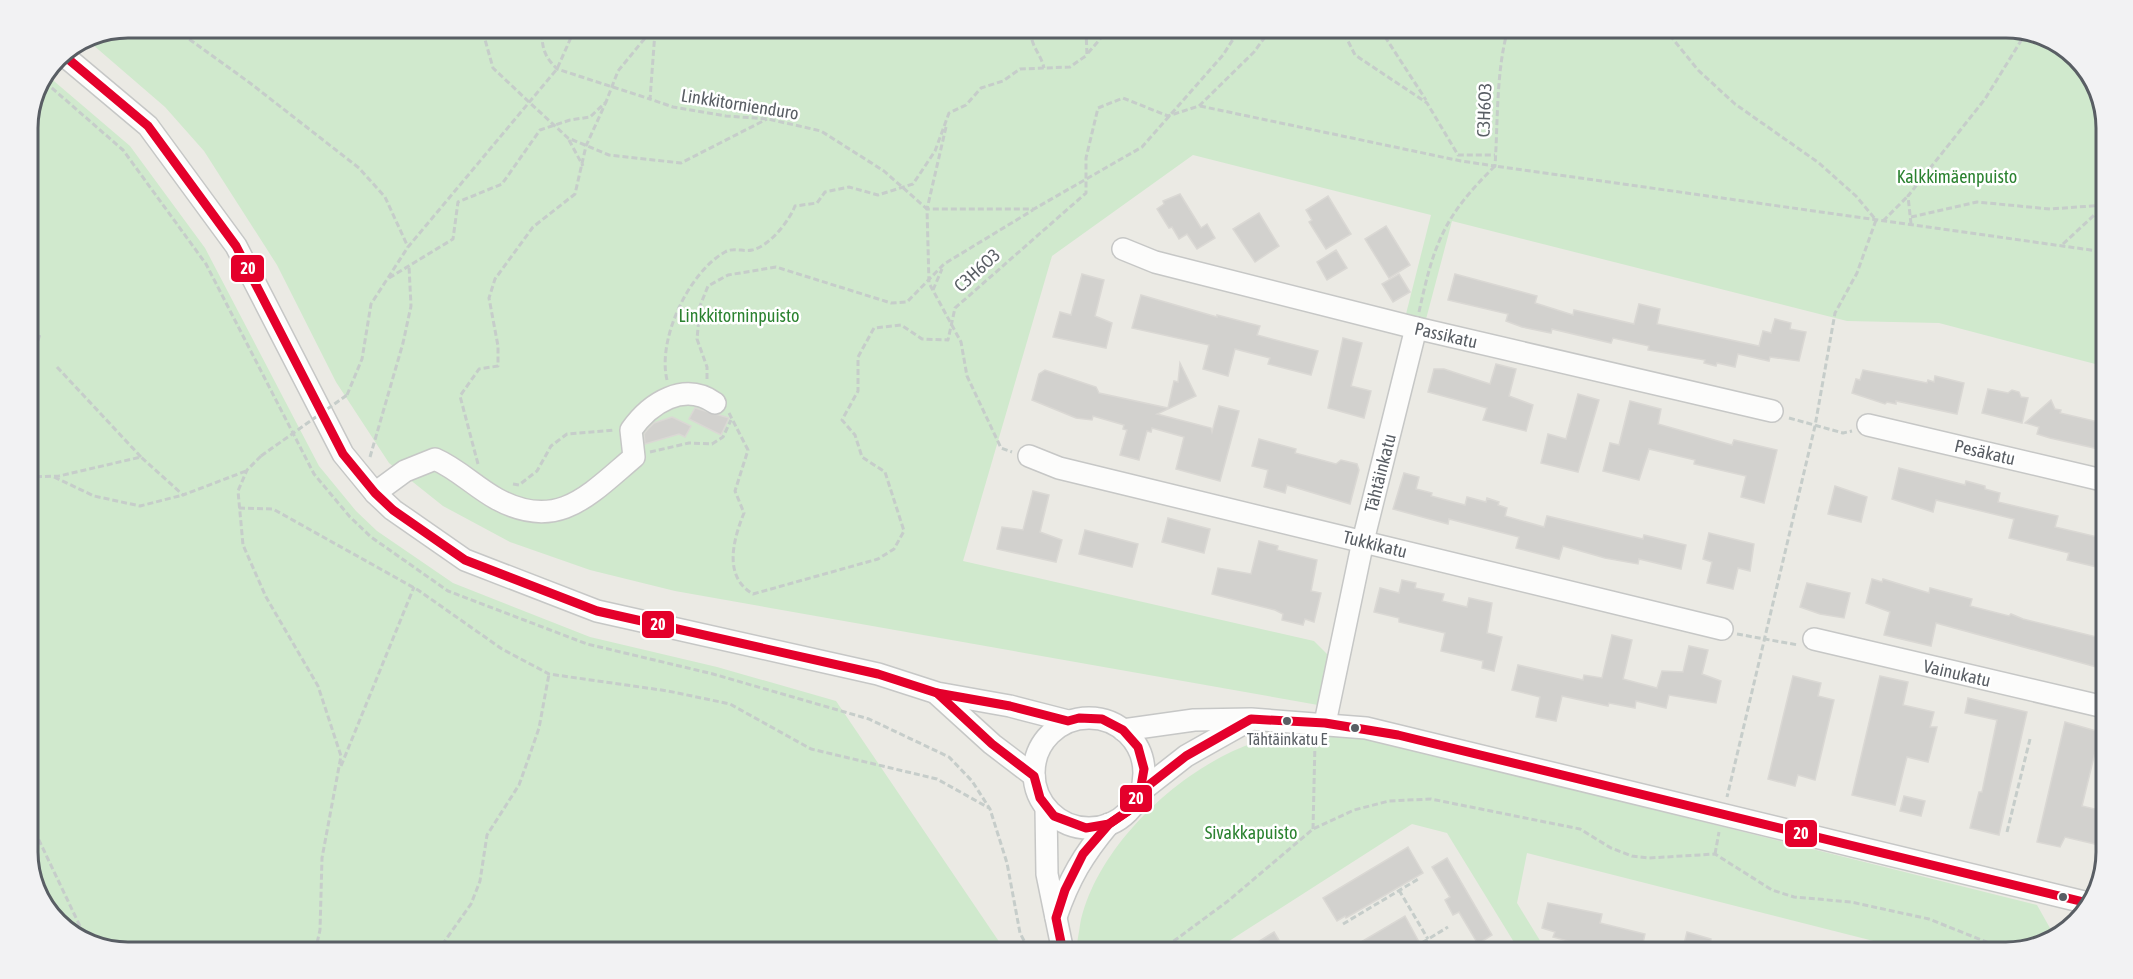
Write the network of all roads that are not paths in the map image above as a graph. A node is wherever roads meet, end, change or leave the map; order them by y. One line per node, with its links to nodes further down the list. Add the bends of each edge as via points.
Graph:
1 (69, 60): 9 (street, via 148,126 229,236 343,454)
2 (1124, 249): 3 (street, Passikatu, via 1155,262)
3 (1416, 328): 5 (street, Passikatu); 10 (street, Tähtäinkatu)
4 (716, 404): 9 (street, via 671,396 644,412 631,430 633,448 585,499 544,514 496,499 453,467 435,459)
5 (1772, 411)
6 (1868, 425): 8 (street, Pesäkatu)
7 (1029, 456): 10 (street, Tukkikatu, via 1059,468)
8 (2095, 478)
9 (369, 486): 13 (street, via 393,510 465,561 597,611 878,674)
10 (1363, 542): 11 (street, Tukkikatu); 17 (street, Tähtäinkatu)
11 (1722, 629)
12 (1814, 639): 14 (street, Vainukatu)
13 (937, 693): 16 (street); 19 (street)
14 (2096, 705)
15 (1251, 719): 17 (street); 18 (street, via 1194,720); 20 (street, via 1186,756)
16 (1068, 721): 18 (street, via 1102,719); 19 (street, via 1042,743)
17 (1320, 723): 23 (street, via 1398,735)
18 (1123, 730): 20 (street, via 1142,758)
19 (1034, 776): 21 (street, via 1035,788)
20 (1140, 792): 22 (street, via 1128,811)
21 (1046, 808): 22 (street, via 1075,826); 24 (street, via 1047,874)
22 (1109, 824): 24 (street, via 1083,854)
23 (2080, 901)
24 (1056, 918): 25 (street)
25 (1061, 942)

